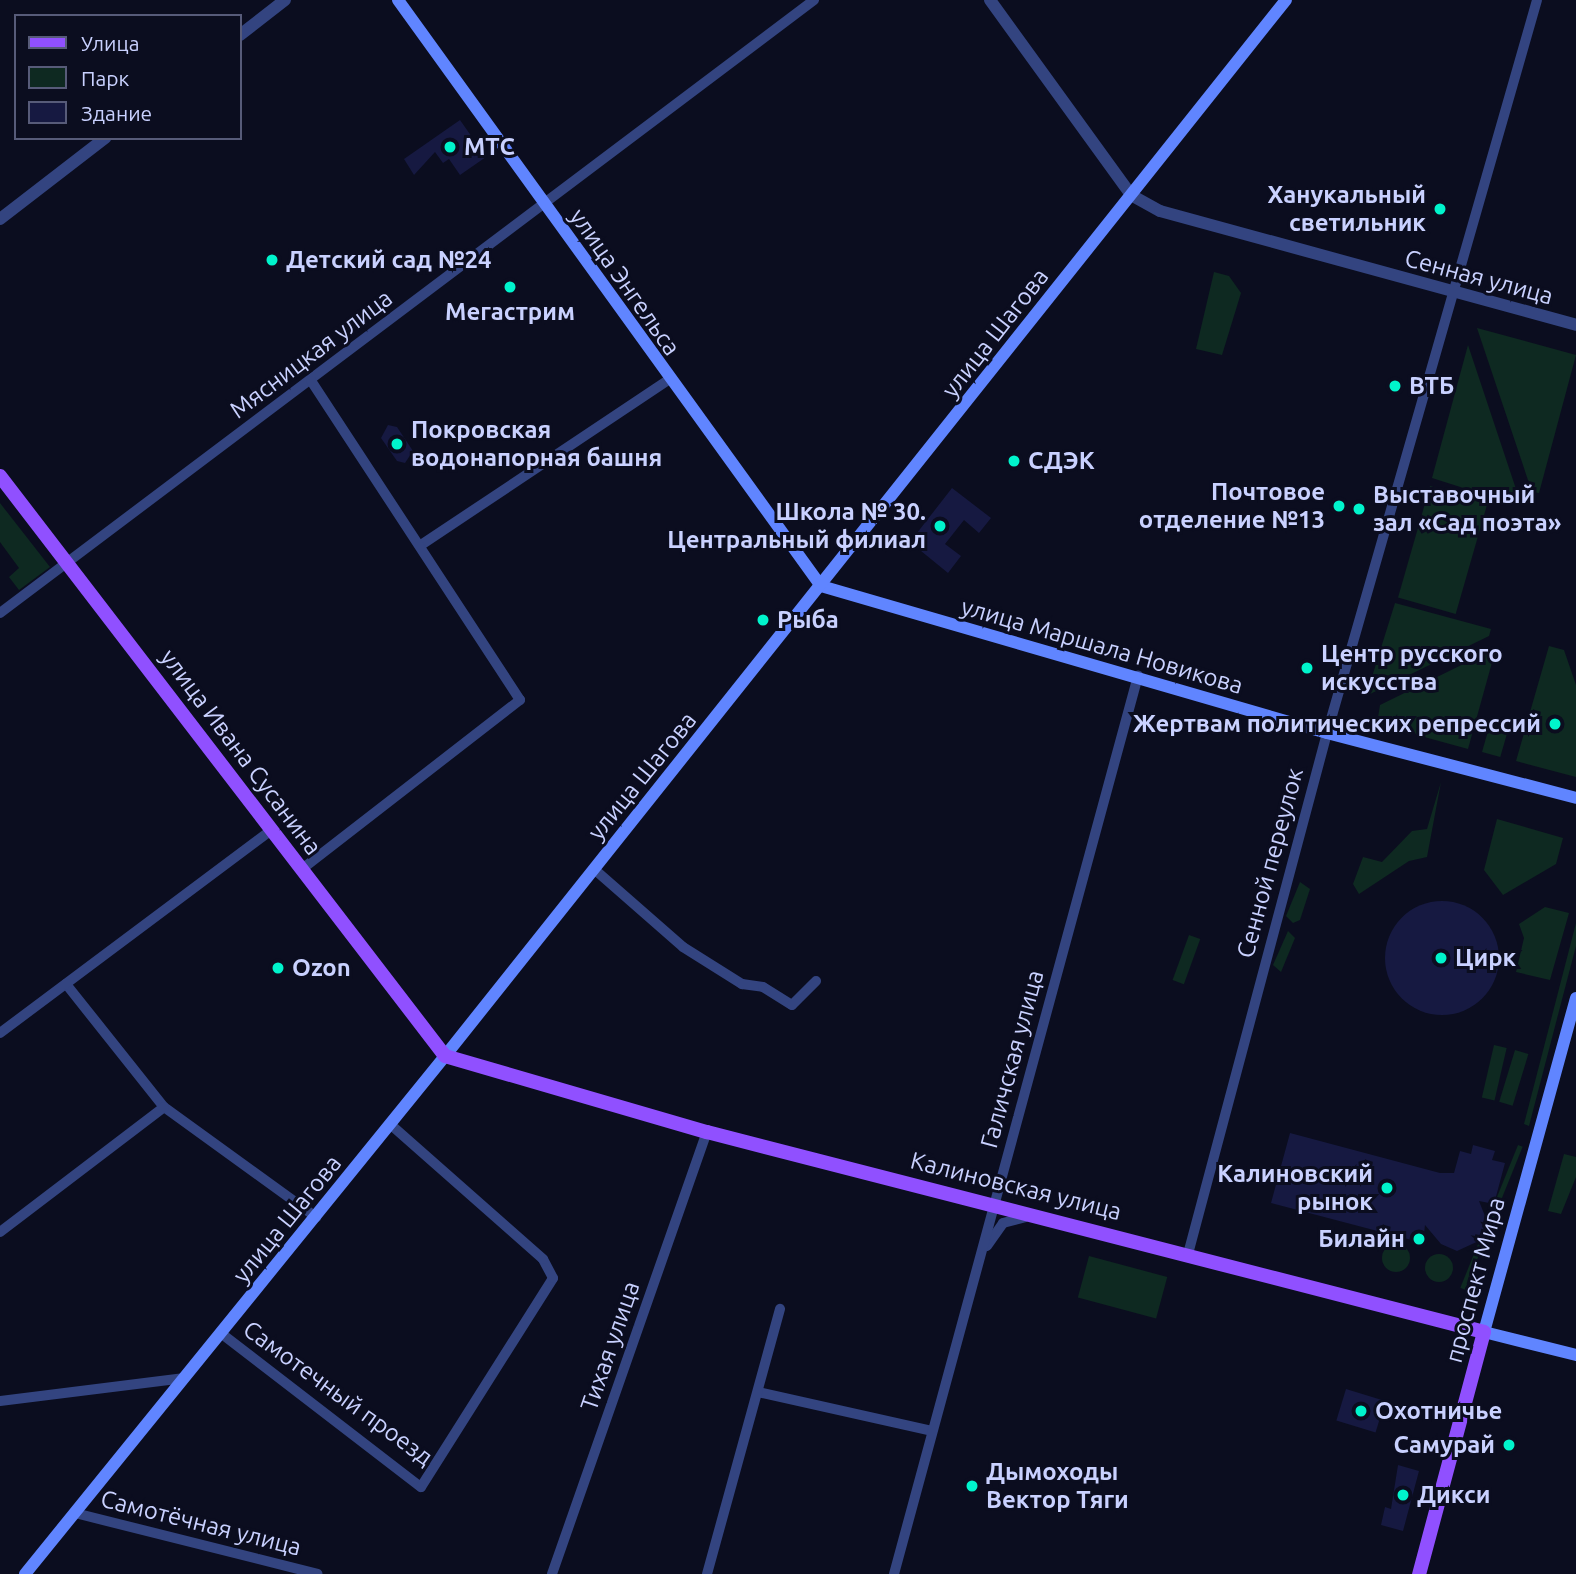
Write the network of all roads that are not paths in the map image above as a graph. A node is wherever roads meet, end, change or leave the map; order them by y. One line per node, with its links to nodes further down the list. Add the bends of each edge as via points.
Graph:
1 (285, 0): 7 (street)
2 (398, 0): 10 (main road, улица Энгельса)
3 (814, 0): 10 (street, Мясницкая улица)
4 (990, 0): 9 (street)
5 (1286, 0): 9 (main road, улица Шагова)
6 (1536, 0): 12 (street, Сенной переулок)
7 (242, 32)
8 (102, 140): 11 (street)
9 (1131, 195): 12 (street, Сенная улица, via 1160,211); 19 (main road, улица Шагова)
10 (543, 204): 14 (main road, улица Энгельса); 15 (street, Мясницкая улица)
11 (0, 219)
12 (1453, 291): 13 (street, Сенная улица); 22 (street, Сенной переулок)
13 (1576, 325)
14 (668, 380): 17 (street); 19 (main road, улица Энгельса)
15 (310, 382): 17 (street); 18 (street, Мясницкая улица)
16 (0, 476): 18 (main road, улица Ивана Сусанина)
17 (421, 545): 25 (street, via 520,700)
18 (69, 566): 20 (street, Мясницкая улица); 24 (main road, улица Ивана Сусанина)
19 (821, 586): 21 (main road, улица Маршала Новикова); 26 (main road, улица Шагова)
20 (0, 614)
21 (1138, 676): 22 (main road, улица Маршала Новикова); 35 (street, Галичская улица)
22 (1327, 733): 23 (main road, улица Маршала Новикова); 39 (street, Сенной переулок)
23 (1576, 798)
24 (271, 830): 25 (main road, улица Ивана Сусанина); 28 (street)
25 (302, 869): 31 (main road, улица Ивана Сусанина)
26 (594, 869): 27 (street, via 683,947 742,984 763,986 792,1005); 31 (main road, улица Шагова)
27 (816, 981)
28 (66, 984): 30 (street); 32 (street)
29 (1576, 998): 42 (main road, проспект Мира)
30 (0, 1033)
31 (445, 1056): 33 (main road, улица Шагова); 34 (main road, Калиновская улица)
32 (164, 1107): 37 (street); 38 (street)
33 (390, 1124): 37 (main road, улица Шагова); 43 (street, Самотечный проезд, via 543,1259 553,1278 422,1487)
34 (707, 1132): 35 (main road, Калиновская улица); 52 (street, Тихая улица)
35 (994, 1204): 36 (main road, Калиновская улица); 40 (street, Галичская улица)
36 (1046, 1215): 39 (main road, Калиновская улица); 40 (street, via 1003,1223)
37 (316, 1217): 43 (main road, улица Шагова)
38 (0, 1232)
39 (1188, 1254): 42 (main road, Калиновская улица)
40 (979, 1262): 48 (street, Галичская улица)
41 (780, 1309): 46 (street)
42 (1484, 1332): 44 (main road, Калиновская улица); 55 (main road, проспект Мира)
43 (222, 1334): 45 (main road, улица Шагова)
44 (1576, 1356)
45 (186, 1378): 47 (street); 49 (main road, улица Шагова)
46 (758, 1392): 48 (street); 53 (street)
47 (0, 1401)
48 (932, 1431): 54 (street, Галичская улица)
49 (75, 1513): 50 (main road, улица Шагова); 51 (street, Самотёчная улица)
50 (25, 1574)
51 (317, 1574)
52 (552, 1574)
53 (708, 1574)
54 (894, 1574)
55 (1419, 1574)

